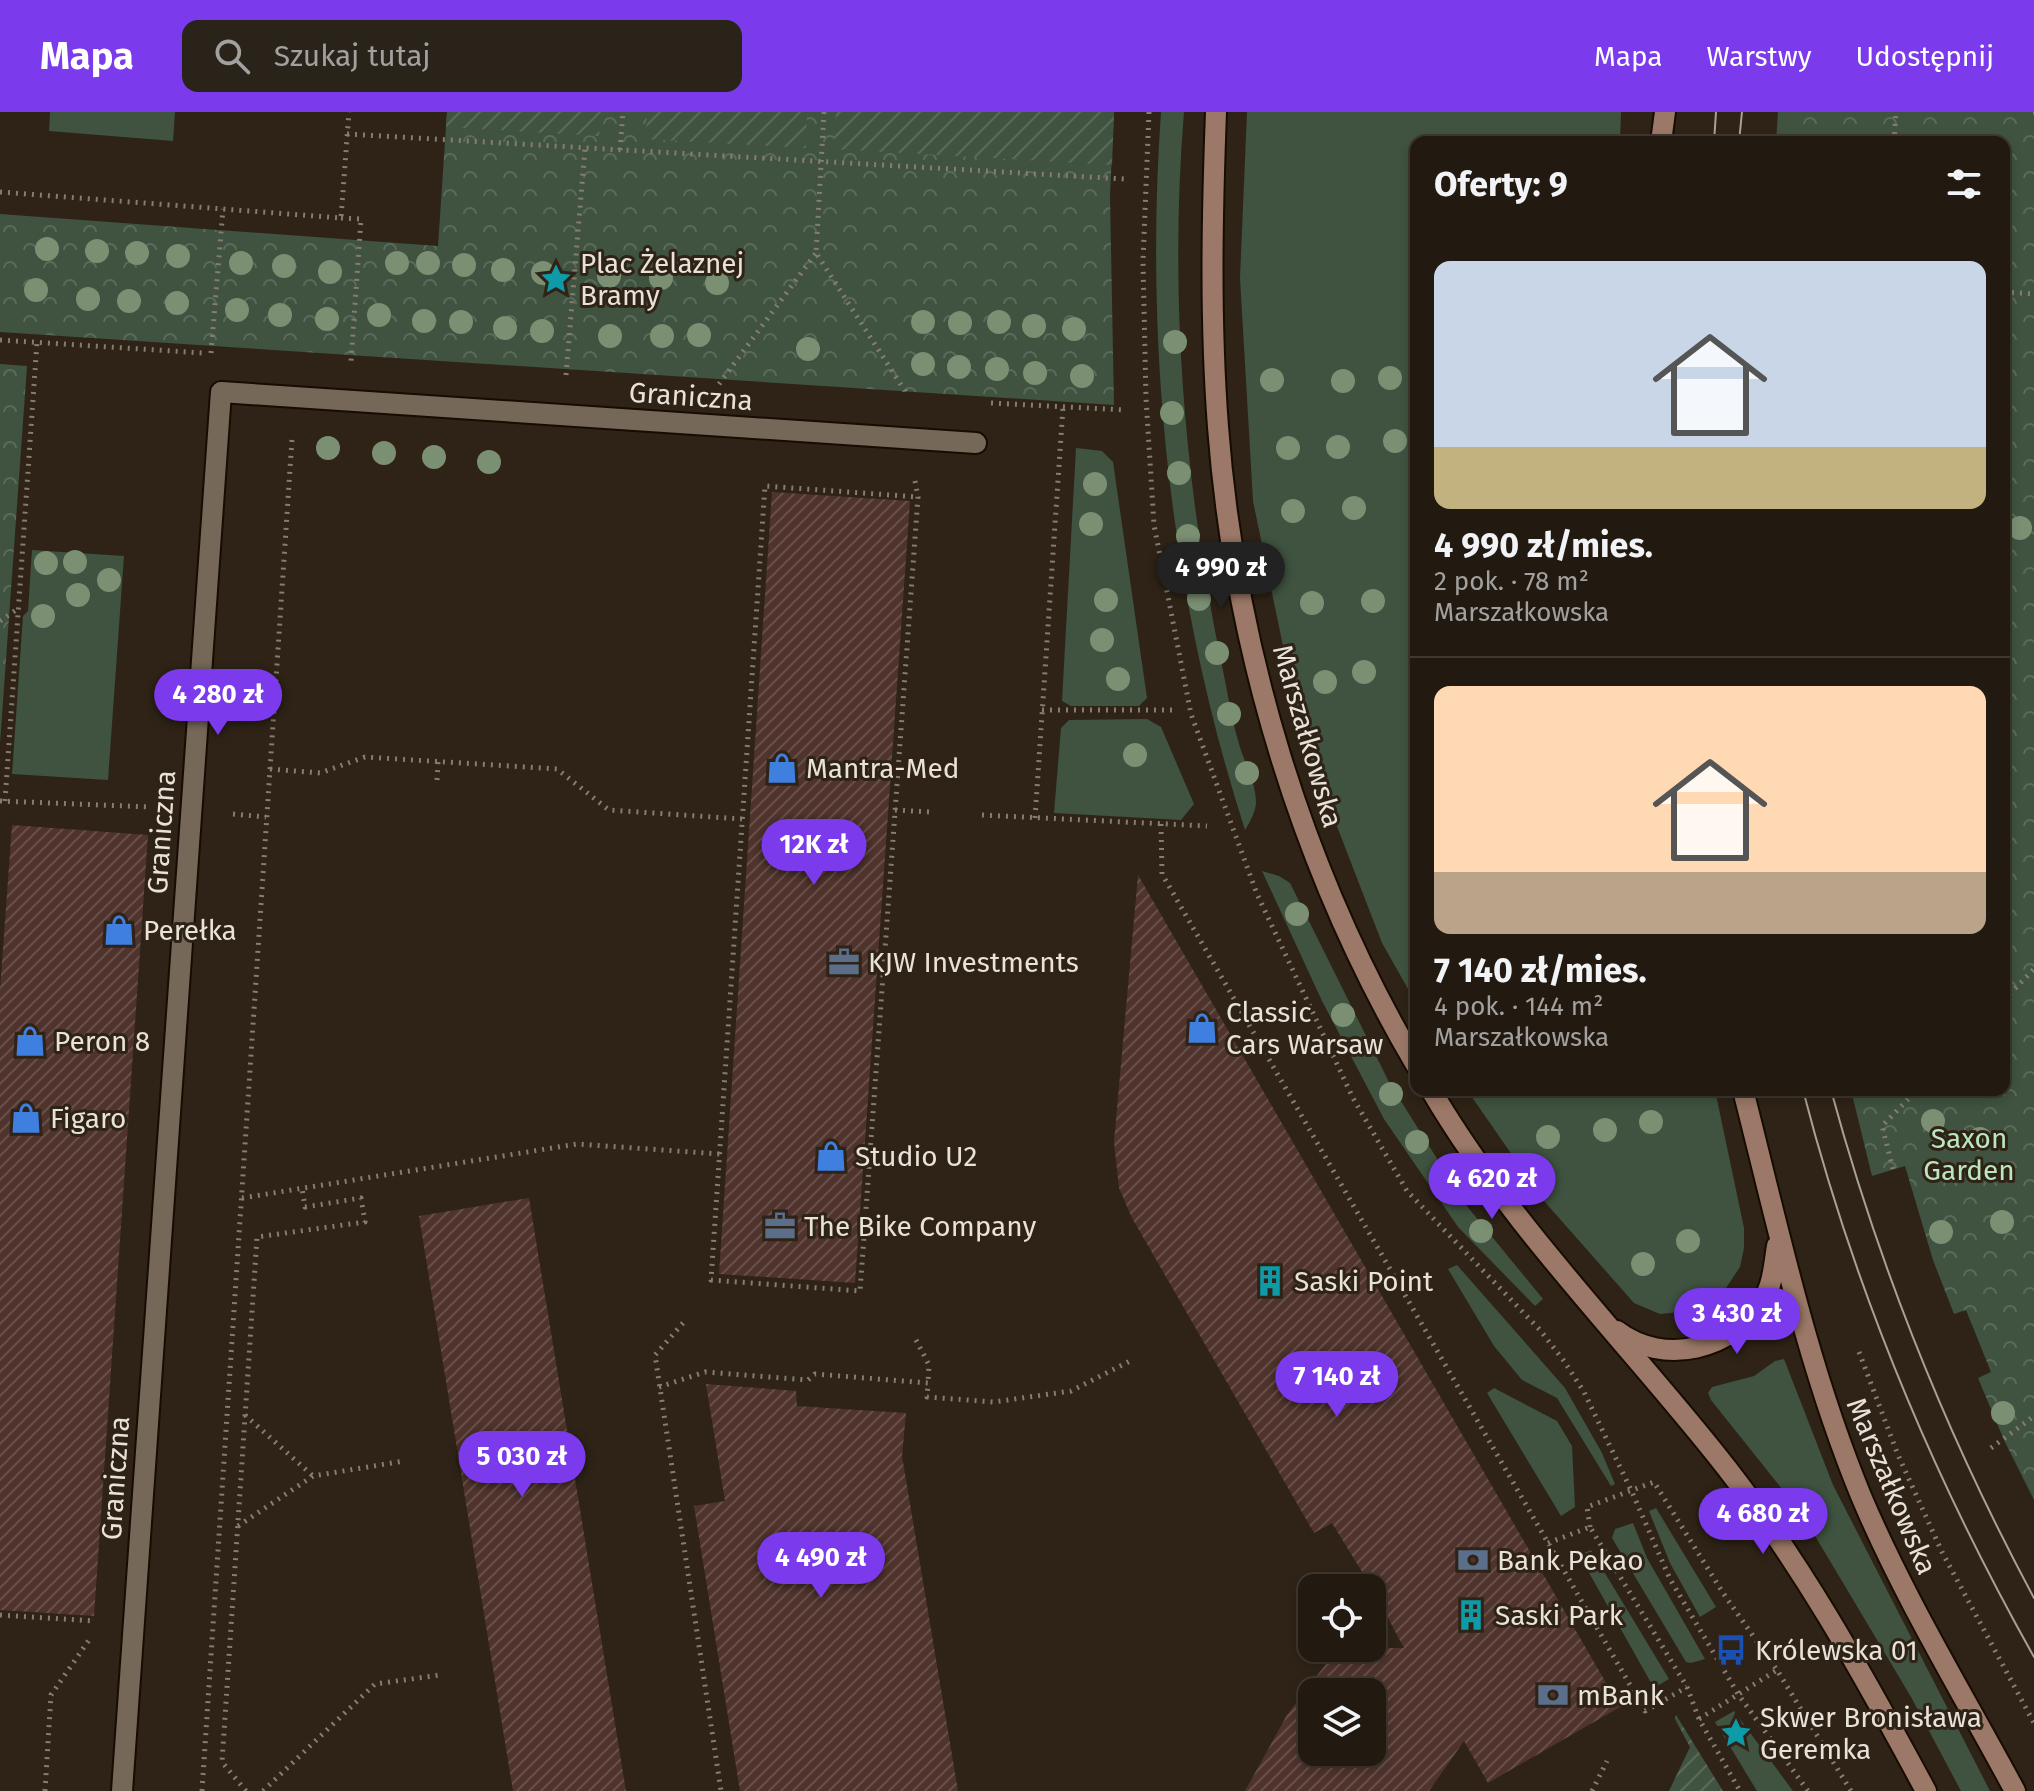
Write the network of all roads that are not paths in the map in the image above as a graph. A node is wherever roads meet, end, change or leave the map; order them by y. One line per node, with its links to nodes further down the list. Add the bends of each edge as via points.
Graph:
1 (1216, 112): 5 (main road, Marszałkowska, via 1211,263 1218,427 1240,594 1311,849)
2 (1665, 112): 3 (main road)
3 (1662, 136)
4 (976, 443): 10 (street, Graniczna, via 221,392)
5 (1410, 1055)
6 (1435, 1096): 9 (main road, via 1483,1174)
7 (1745, 1096): 8 (main road, Marszałkowska)
8 (1776, 1218): 9 (main road, via 1777,1245 1765,1298 1739,1328 1719,1341 1694,1349 1648,1347); 12 (main road, Marszałkowska, via 1813,1361 1861,1497)
9 (1602, 1319): 11 (main road, via 1714,1452 1777,1537)
10 (122, 1791)
11 (1926, 1791)
12 (2015, 1791)

